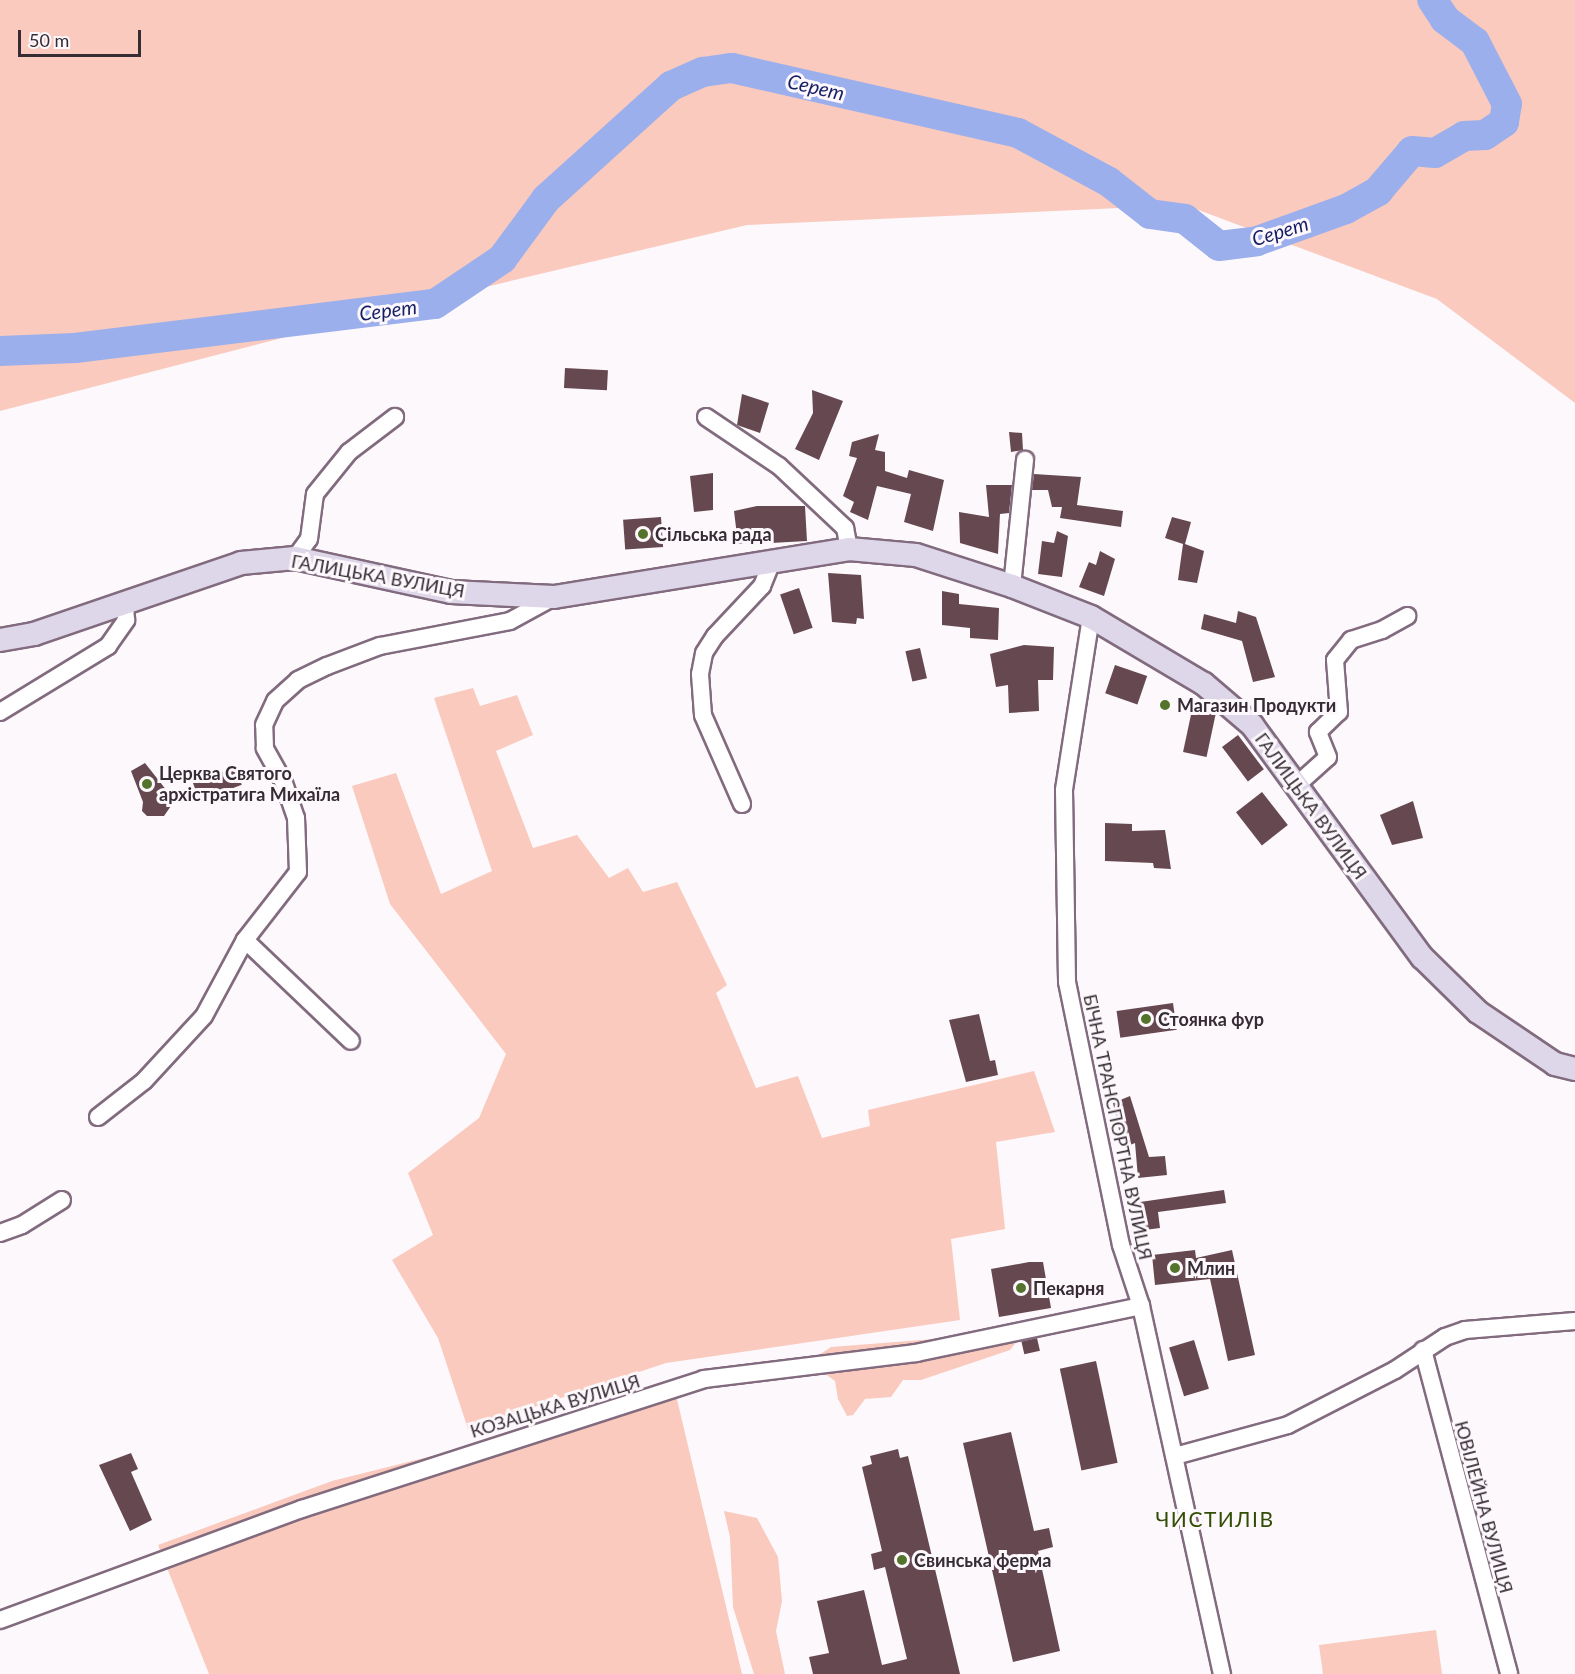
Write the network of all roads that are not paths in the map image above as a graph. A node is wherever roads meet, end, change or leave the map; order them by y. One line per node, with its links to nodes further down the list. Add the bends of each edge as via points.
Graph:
1 (395, 417): 5 (street, via 349,452 315,494 309,539)
2 (706, 417): 4 (street, via 779,466 845,528)
3 (1025, 460): 7 (street)
4 (849, 549): 6 (main road, ГАЛИЦЬКА ВУЛИЦЯ); 7 (main road, ГАЛИЦЬКА ВУЛИЦЯ, via 916,555)
5 (295, 558): 8 (main road, ГАЛИЦЬКА ВУЛИЦЯ, via 451,592); 9 (main road, ГАЛИЦЬКА ВУЛИЦЯ, via 241,563)
6 (771, 564): 8 (main road, ГАЛИЦЬКА ВУЛИЦЯ); 15 (street, via 762,586 704,653 700,674 703,715)
7 (1012, 586): 11 (main road, ГАЛИЦЬКА ВУЛИЦЯ)
8 (554, 597): 16 (street, via 510,621 380,646 298,680 275,701 264,725 265,748 284,782 296,818 298,872)
9 (125, 604): 12 (main road, ГАЛИЦЬКА ВУЛИЦЯ, via 34,634); 13 (street, via 126,620 108,646)
10 (1407, 616): 14 (street, via 1382,630 1351,640 1335,660 1339,712 1318,732 1328,757)
11 (1091, 617): 14 (main road, ГАЛИЦЬКА ВУЛИЦЯ, via 1204,684 1252,725); 22 (street, БІЧНА ТРАНСПОРТНА ВУЛИЦЯ, via 1064,790 1067,982 1121,1245)
12 (0, 640)
13 (0, 712)
14 (1298, 784): 18 (main road, ГАЛИЦЬКА ВУЛИЦЯ, via 1422,957 1478,1012 1556,1064)
15 (742, 804)
16 (245, 940): 17 (street); 19 (street, via 204,1016 144,1081)
17 (351, 1041)
18 (1575, 1069)
19 (98, 1117)
20 (62, 1200): 21 (street, via 22,1226)
21 (0, 1233)
22 (1141, 1306): 25 (street, БІЧНА ТРАНСПОРТНА ВУЛИЦЯ); 26 (street, КОЗАЦЬКА ВУЛИЦЯ, via 916,1353 704,1379 303,1509)
23 (1575, 1321): 24 (street, via 1465,1330)
24 (1424, 1350): 25 (street, via 1395,1370 1288,1425); 28 (street, ЮВІЛЕЙНА ВУЛИЦЯ)
25 (1175, 1456): 27 (street, БІЧНА ТРАНСПОРТНА ВУЛИЦЯ)
26 (0, 1620)
27 (1222, 1674)
28 (1509, 1674)

